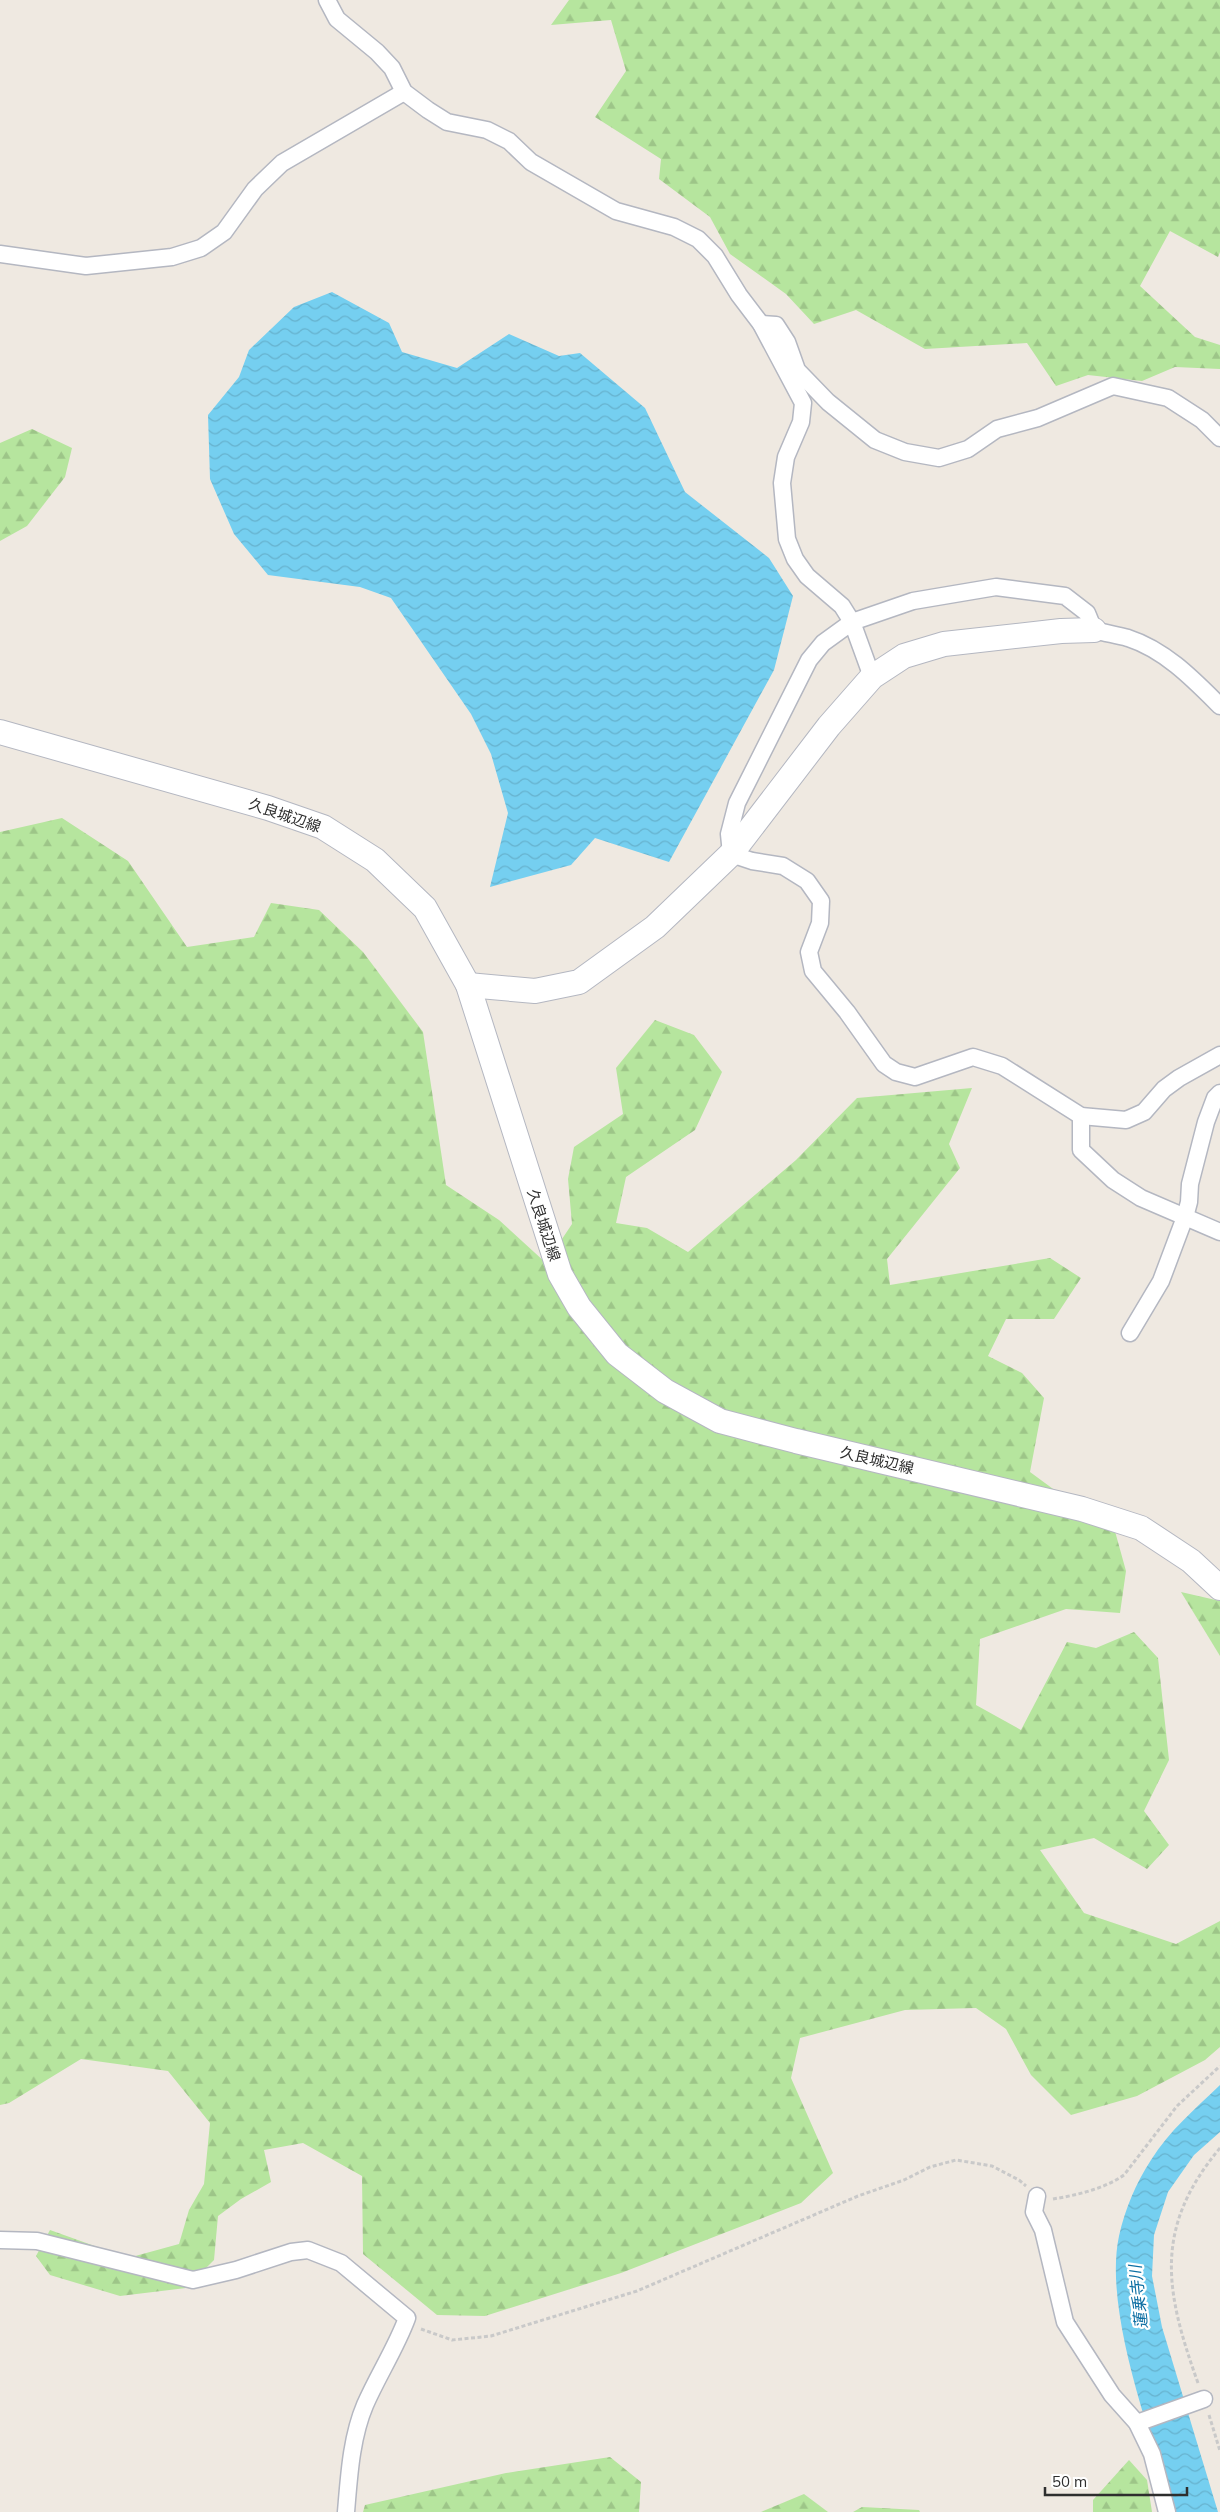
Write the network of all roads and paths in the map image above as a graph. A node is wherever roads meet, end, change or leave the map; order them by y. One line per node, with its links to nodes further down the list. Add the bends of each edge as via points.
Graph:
1 (327, 0): 2 (street, via 337,19 392,68)
2 (404, 92): 3 (street, via 282,163 255,189 224,232 202,248 172,257 86,266); 4 (street, via 447,122 487,130 509,141 531,162 616,211 674,227 698,239 716,256)
3 (0, 254)
4 (761, 324): 5 (street, via 776,325 787,342 797,370 828,402 875,440 905,452 939,458 968,449 997,429 1038,418 1113,386 1168,398 1202,420); 6 (street, via 802,403 801,422 786,457 782,483 787,539 795,559 808,576 842,606)
5 (1220, 438)
6 (852, 622): 7 (street, via 913,601 996,587 1065,596 1087,613); 8 (street); 11 (street, via 823,643 809,660 737,803 729,834)
7 (1094, 630): 8 (main road, via 944,644 904,656); 9 (street, via 1128,638 1165,656 1193,678)
8 (872, 677): 11 (main road, via 829,726)
9 (1220, 706)
10 (0, 732): 12 (main road, 久良城辺線, via 268,808 323,827 375,860 424,908)
11 (731, 854): 12 (main road, via 654,927 580,982 535,991); 15 (street, via 783,866 807,881 821,901 820,923 809,952 812,971 847,1012 884,1064 896,1072 915,1077 973,1057 1002,1066)
12 (468, 985): 19 (main road, 久良城辺線, via 560,1274 579,1307 617,1354 665,1391 720,1420 1082,1509 1141,1528 1191,1561)
13 (1220, 1055): 15 (street, via 1164,1089 1144,1112 1126,1120)
14 (1220, 1093): 16 (street, via 1206,1122)
15 (1081, 1116): 16 (street, via 1081,1150 1113,1180 1141,1198)
16 (1185, 1217): 17 (street); 18 (street, via 1161,1281)
17 (1220, 1232)
18 (1130, 1333)
19 (1220, 1588)
20 (1220, 2066): 22 (path, via 1177,2106 1124,2174 1113,2182 1073,2196 1050,2199)
21 (1220, 2148): 25 (path, via 1191,2187 1181,2210 1172,2249 1172,2290 1180,2332)
22 (1037, 2196): 24 (path, via 1018,2180 992,2166 956,2160 858,2196 637,2291 491,2336 452,2340 423,2330); 26 (street, via 1034,2212 1043,2230 1065,2322 1112,2395)
23 (0, 2240): 24 (street, via 46,2243 193,2280 308,2250 342,2263)
24 (407, 2318): 28 (street, via 364,2407 349,2468)
25 (1200, 2401): 26 (street); 27 (path)
26 (1141, 2421): 29 (street)
27 (1220, 2451)
28 (346, 2512)
29 (1167, 2512)

